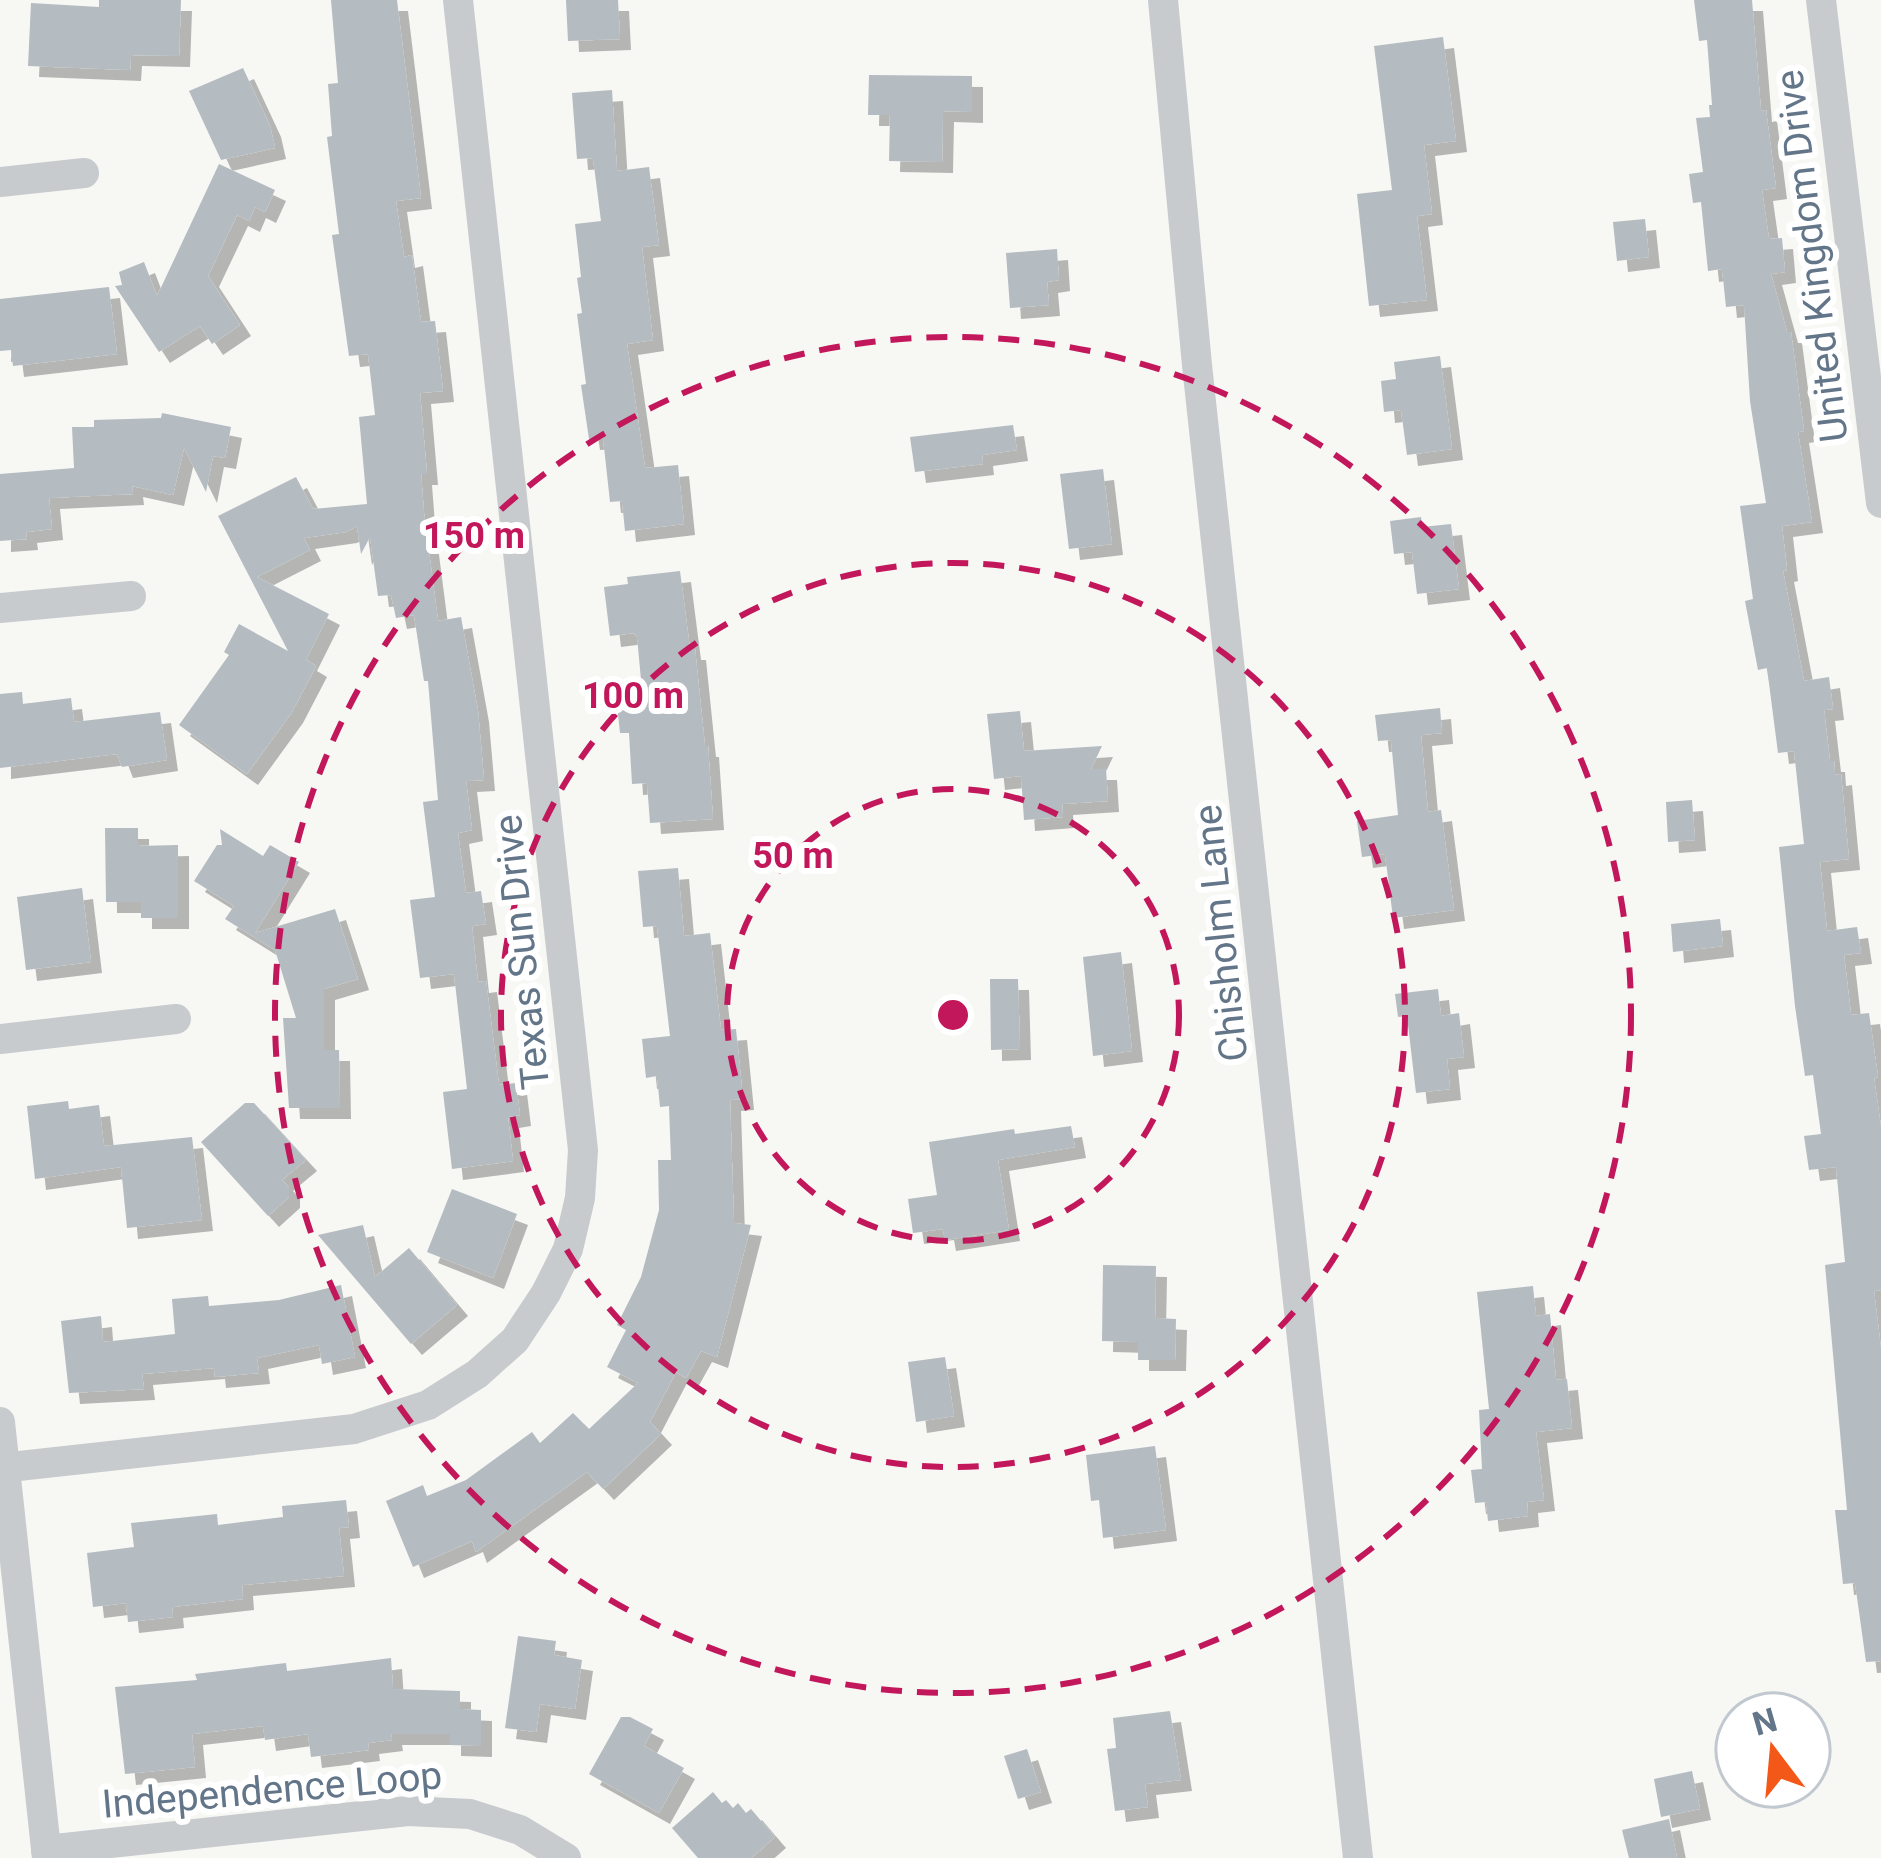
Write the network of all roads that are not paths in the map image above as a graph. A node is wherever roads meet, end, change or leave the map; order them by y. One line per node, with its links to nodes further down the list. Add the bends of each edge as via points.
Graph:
1 (458, 0): 12 (street, Texas Sun Drive, via 583,1150 568,1249 515,1340 428,1406 354,1429)
2 (1163, 0): 15 (street, Chisholm Lane)
3 (1821, 0): 6 (street, United Kingdom Drive)
4 (84, 173): 5 (street)
5 (0, 182)
6 (1881, 503)
7 (131, 596): 8 (street)
8 (0, 608)
9 (176, 1018): 10 (street)
10 (0, 1039)
11 (0, 1421): 12 (street)
12 (3, 1467): 13 (street)
13 (47, 1854): 14 (street, Independence Loop, via 408,1811 470,1814 520,1830)
14 (566, 1858)
15 (1358, 1858)

